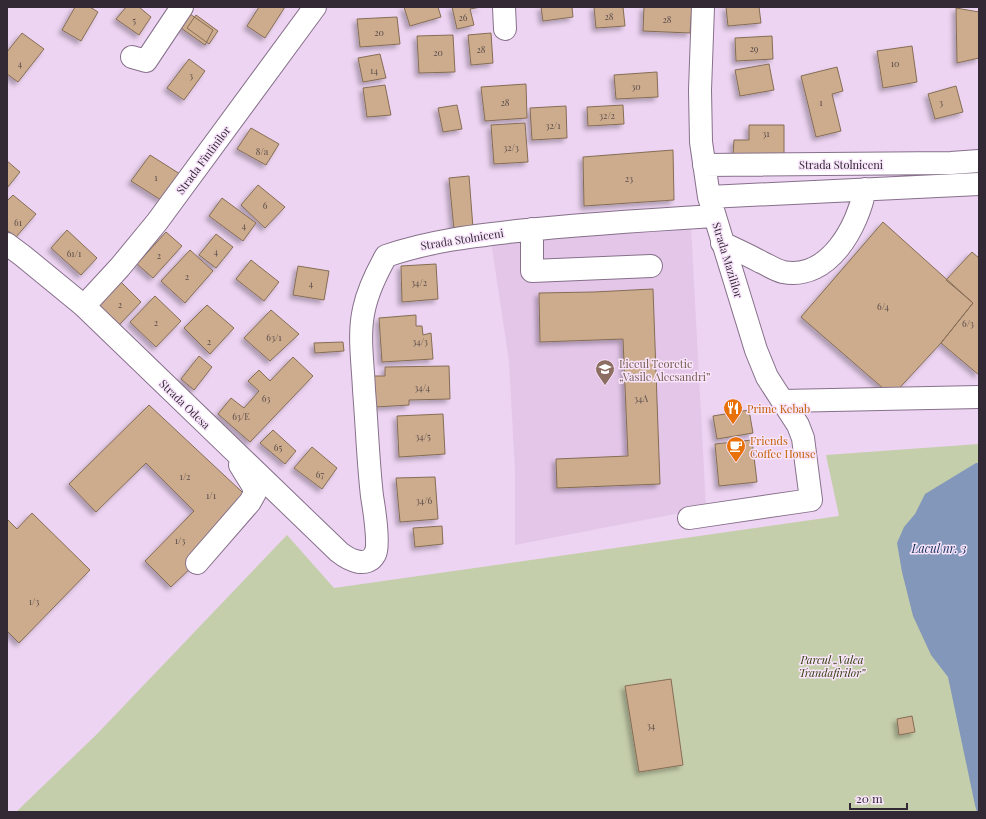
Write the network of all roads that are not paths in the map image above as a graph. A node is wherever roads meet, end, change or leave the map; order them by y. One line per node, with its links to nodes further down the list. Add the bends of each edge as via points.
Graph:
1 (182, 7): 6 (street)
2 (315, 7): 16 (street, Strada Fîntînilor, via 157,222)
3 (504, 7): 5 (street)
4 (702, 7): 8 (street, Strada Mazililor, via 700,90)
5 (505, 29)
6 (139, 59)
7 (979, 161): 8 (street, Strada Stolniceni)
8 (704, 165): 11 (street, Strada Mazililor)
9 (979, 184): 10 (street, Strada Stolniceni)
10 (866, 189): 11 (street, Strada Stolniceni); 13 (street, via 862,204 845,240 823,263 807,270 777,270)
11 (711, 206): 12 (street, Strada Stolniceni); 13 (street, Strada Mazililor)
12 (532, 229): 15 (street, via 532,271); 21 (street, Strada Stolniceni, via 437,241 404,250 386,256 376,273 364,308 360,332 377,540 376,553 371,559)
13 (722, 243): 18 (street, Strada Mazililor, via 756,350 768,377)
14 (7, 244): 16 (street, Strada Odesa)
15 (651, 266)
16 (84, 306): 19 (street, Strada Odesa)
17 (979, 397): 18 (street)
18 (783, 401): 20 (street, Strada Mazililor, via 803,438 811,500)
19 (224, 441): 21 (street, Strada Odesa, via 339,552 346,558); 22 (street, via 255,493)
20 (689, 518)
21 (362, 562)
22 (197, 563)

